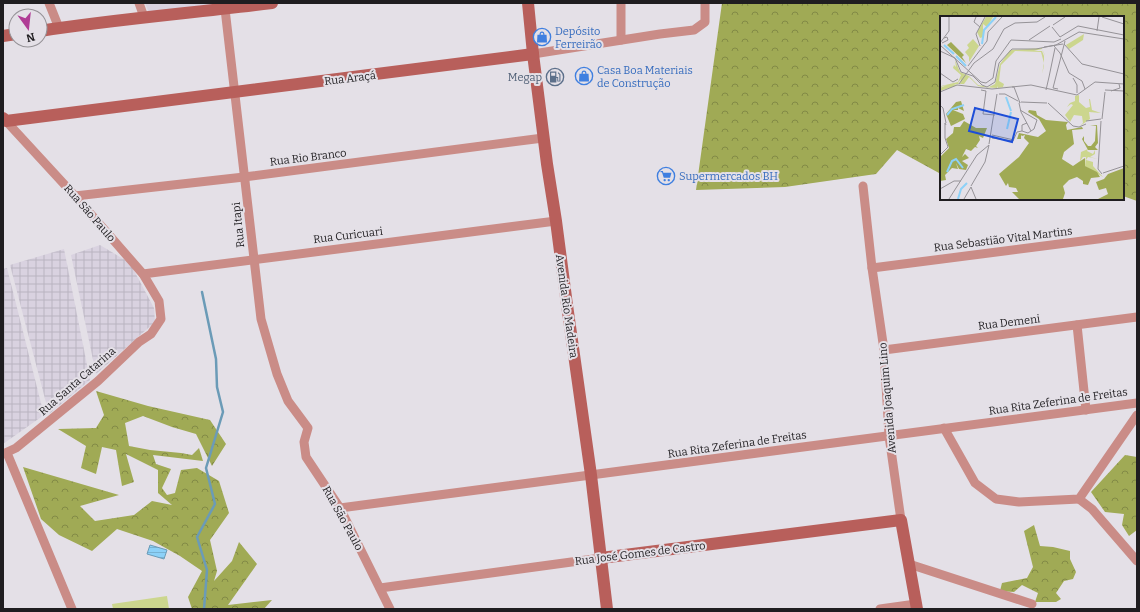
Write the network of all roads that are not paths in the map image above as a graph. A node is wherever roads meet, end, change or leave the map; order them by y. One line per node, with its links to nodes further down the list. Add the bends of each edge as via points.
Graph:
1 (49, 3): 9 (street)
2 (139, 3): 8 (street)
3 (272, 3): 7 (street)
4 (528, 3): 12 (street, Avenida Rio Madeira)
5 (621, 3): 11 (street)
6 (705, 3): 11 (street, Rua Araçá, via 705,22 694,30)
7 (224, 6): 8 (street); 13 (street, Rua Itapi)
8 (144, 17): 9 (street)
9 (59, 28): 10 (street)
10 (48, 30)
11 (621, 40): 12 (street, Rua Araçá)
12 (533, 54): 13 (street, Rua Araçá); 15 (street, Avenida Rio Madeira)
13 (235, 93): 14 (street, Rua Araçá); 16 (street, Rua Itapi)
14 (5, 119): 18 (street, Rua São Paulo)
15 (544, 138): 16 (street, Rua Rio Branco); 19 (street, Avenida Rio Madeira)
16 (244, 177): 18 (street, Rua Rio Branco); 21 (street, Rua Itapi)
17 (863, 186): 22 (street, Avenida Joaquim Lino)
18 (75, 196): 23 (street, Rua São Paulo)
19 (556, 221): 21 (street, Rua Curicuari); 35 (street, Avenida Rio Madeira)
20 (1137, 234): 22 (street, Rua Sebastião Vital Martins)
21 (254, 260): 23 (street, Rua Curicuari); 31 (street, Rua Itapi, via 261,319 277,374 288,401)
22 (872, 268): 27 (street, Avenida Joaquim Lino)
23 (143, 274): 25 (street, Rua São Paulo, via 159,301)
24 (1137, 317): 26 (street, Rua Demeni)
25 (161, 319): 34 (street, Rua Santa Catarina, via 151,334 98,381 16,448)
26 (1077, 325): 27 (street, Rua Demeni); 29 (street)
27 (884, 350): 33 (street, Avenida Joaquim Lino)
28 (1137, 403): 29 (street, Rua Rita Zeferina de Freitas)
29 (1086, 410): 32 (street, Rua Rita Zeferina de Freitas)
30 (1137, 415): 36 (street)
31 (308, 428): 37 (street, Rua São Paulo, via 304,442 306,457)
32 (944, 428): 33 (street, Rua Rita Zeferina de Freitas); 36 (street, via 976,482 996,498 1019,502)
33 (889, 436): 35 (street, Rua Rita Zeferina de Freitas); 38 (street, Avenida Joaquim Lino)
34 (5, 454): 45 (street)
35 (591, 475): 37 (street, Rua Rita Zeferina de Freitas); 39 (street, Avenida Rio Madeira)
36 (1080, 499): 40 (street)
37 (340, 508): 42 (street, Rua São Paulo)
38 (901, 520): 39 (street, Rua José Gomes de Castro); 41 (street, Avenida Joaquim Lino)
39 (601, 558): 42 (street, Rua José Gomes de Castro); 47 (street, Avenida Rio Madeira)
40 (1137, 560)
41 (909, 564): 43 (street); 44 (street, Avenida Joaquim Lino)
42 (380, 588): 46 (street, Rua São Paulo)
43 (1032, 604)
44 (917, 607): 48 (street)
45 (72, 609)
46 (390, 609)
47 (607, 609)
48 (880, 609)

